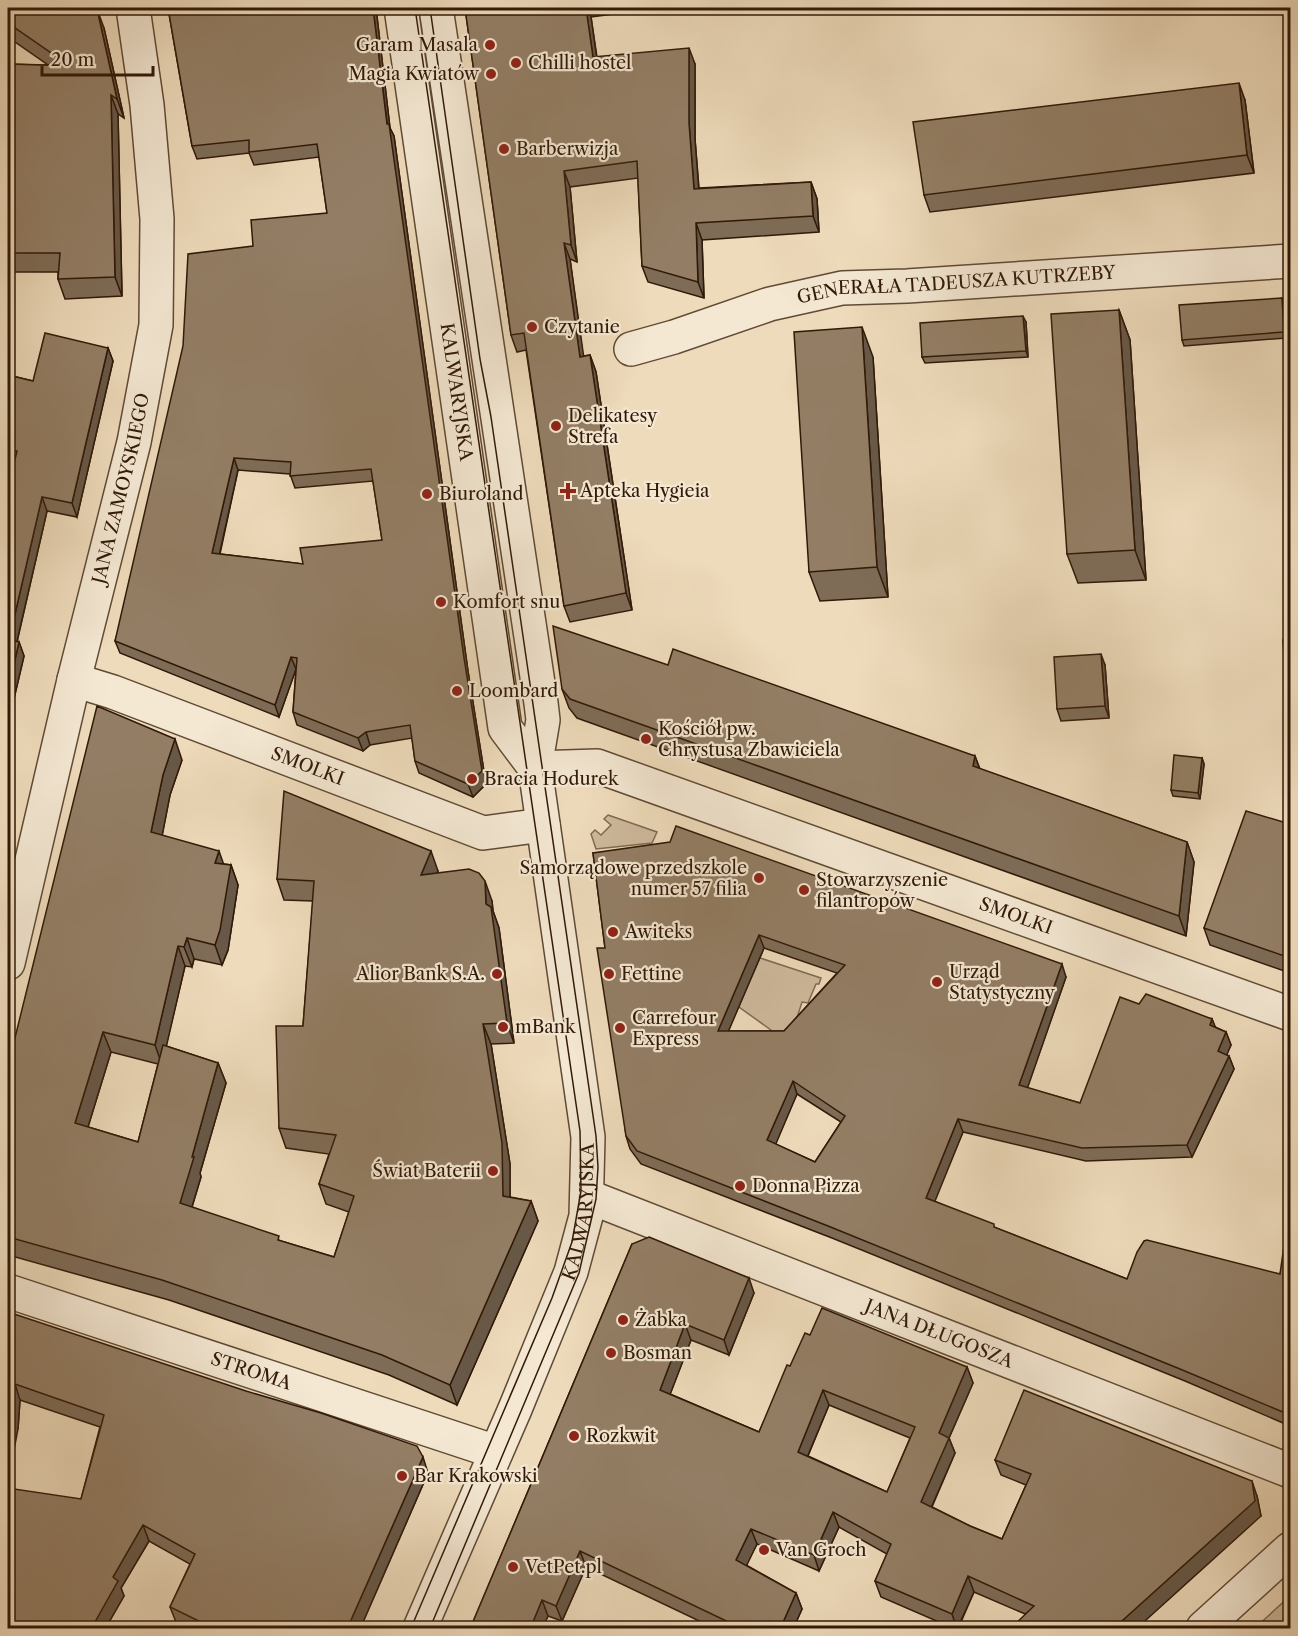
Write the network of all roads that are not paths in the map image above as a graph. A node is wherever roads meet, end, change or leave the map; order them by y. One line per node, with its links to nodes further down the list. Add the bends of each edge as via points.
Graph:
1 (133, 8): 6 (street, JANA ZAMOYSKIEGO, via 157,219 156,325 134,442)
2 (401, 8): 7 (street, KALWARYJSKA, via 505,728)
3 (436, 8): 7 (street, KALWARYJSKA, via 542,703)
4 (1290, 261): 5 (street, GENERAŁA TADEUSZA KUTRZEBY, via 842,288 770,304)
5 (631, 349)
6 (74, 680): 8 (street, SMOLKI, via 483,833); 9 (street, JANA ZAMOYSKIEGO)
7 (535, 768): 8 (street, KALWARYJSKA); 10 (street, SMOLKI, via 597,766)
8 (543, 825): 11 (street, KALWARYJSKA, via 588,1137)
9 (8, 963)
10 (1290, 1014)
11 (587, 1196): 13 (street, KALWARYJSKA, via 586,1216 571,1272); 14 (street, JANA DŁUGOSZA)
12 (8, 1291): 13 (street, STROMA)
13 (496, 1452): 16 (street, KALWARYJSKA)
14 (1290, 1471)
15 (1290, 1549): 17 (street)
16 (420, 1629)
17 (1203, 1629)

